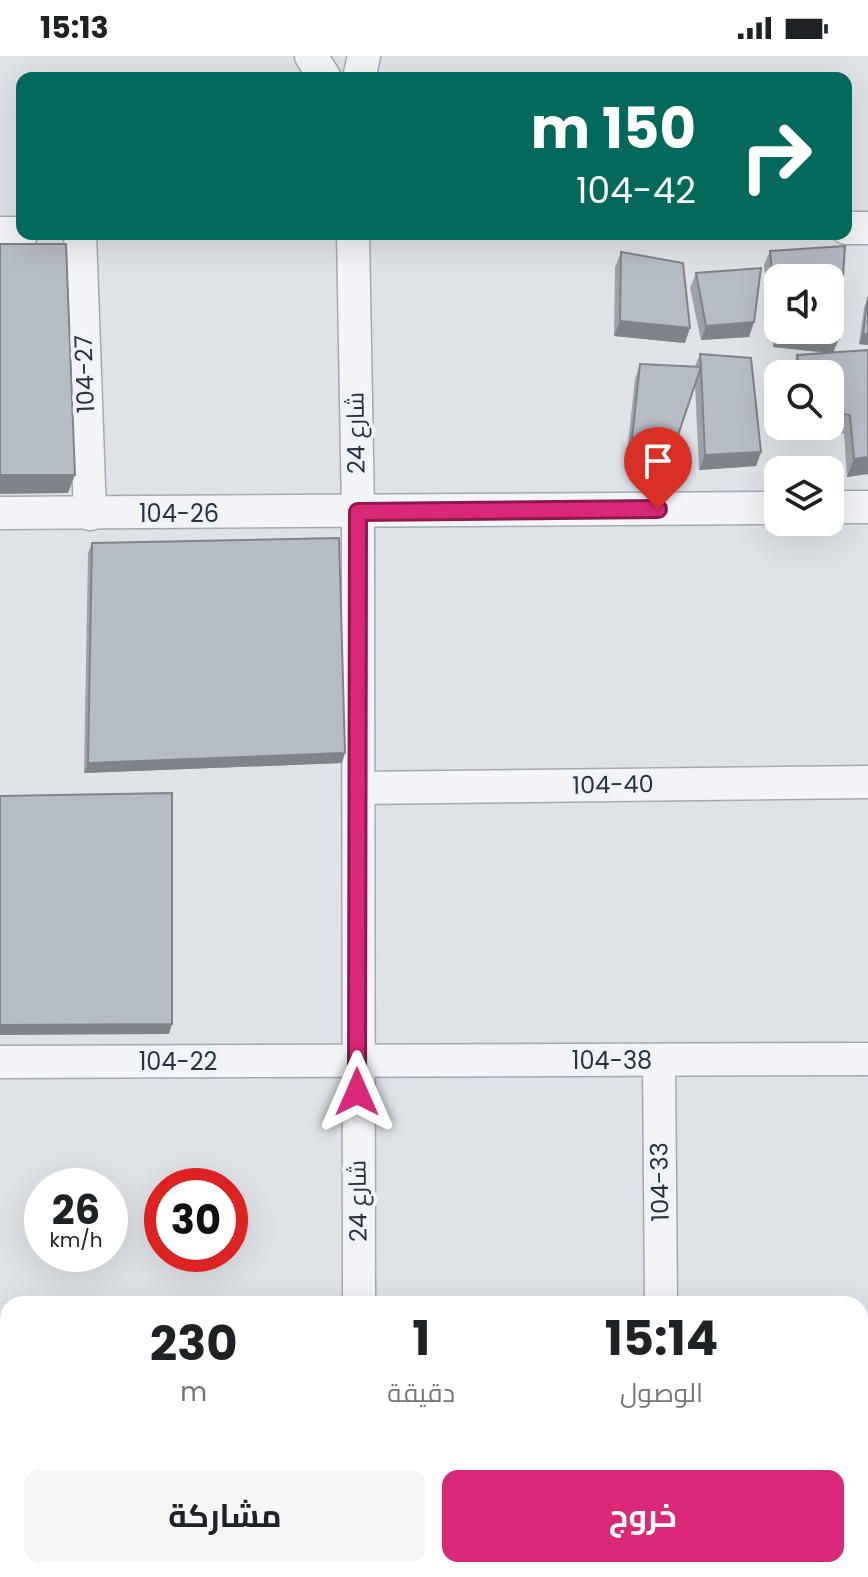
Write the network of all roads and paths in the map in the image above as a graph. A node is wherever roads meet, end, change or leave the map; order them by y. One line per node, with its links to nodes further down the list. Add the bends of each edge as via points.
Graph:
1 (80, 240): 8 (street, 104-27)
2 (353, 240): 6 (street, شارع 24)
3 (844, 507): 4 (street)
4 (868, 507)
5 (764, 508): 6 (street, 104-26)
6 (358, 512): 8 (street, 104-26); 10 (street, شارع 24)
7 (0, 513): 8 (street, 104-26)
8 (90, 514)
9 (868, 782): 10 (street, 104-40)
10 (359, 788): 12 (street, شارع 24)
11 (868, 1059): 13 (street, 104-38)
12 (357, 1061): 13 (street, 104-38); 14 (street, 104-22); 15 (street, شارع 24)
13 (659, 1061): 16 (street, 104-33)
14 (0, 1062)
15 (359, 1296)
16 (661, 1296)

